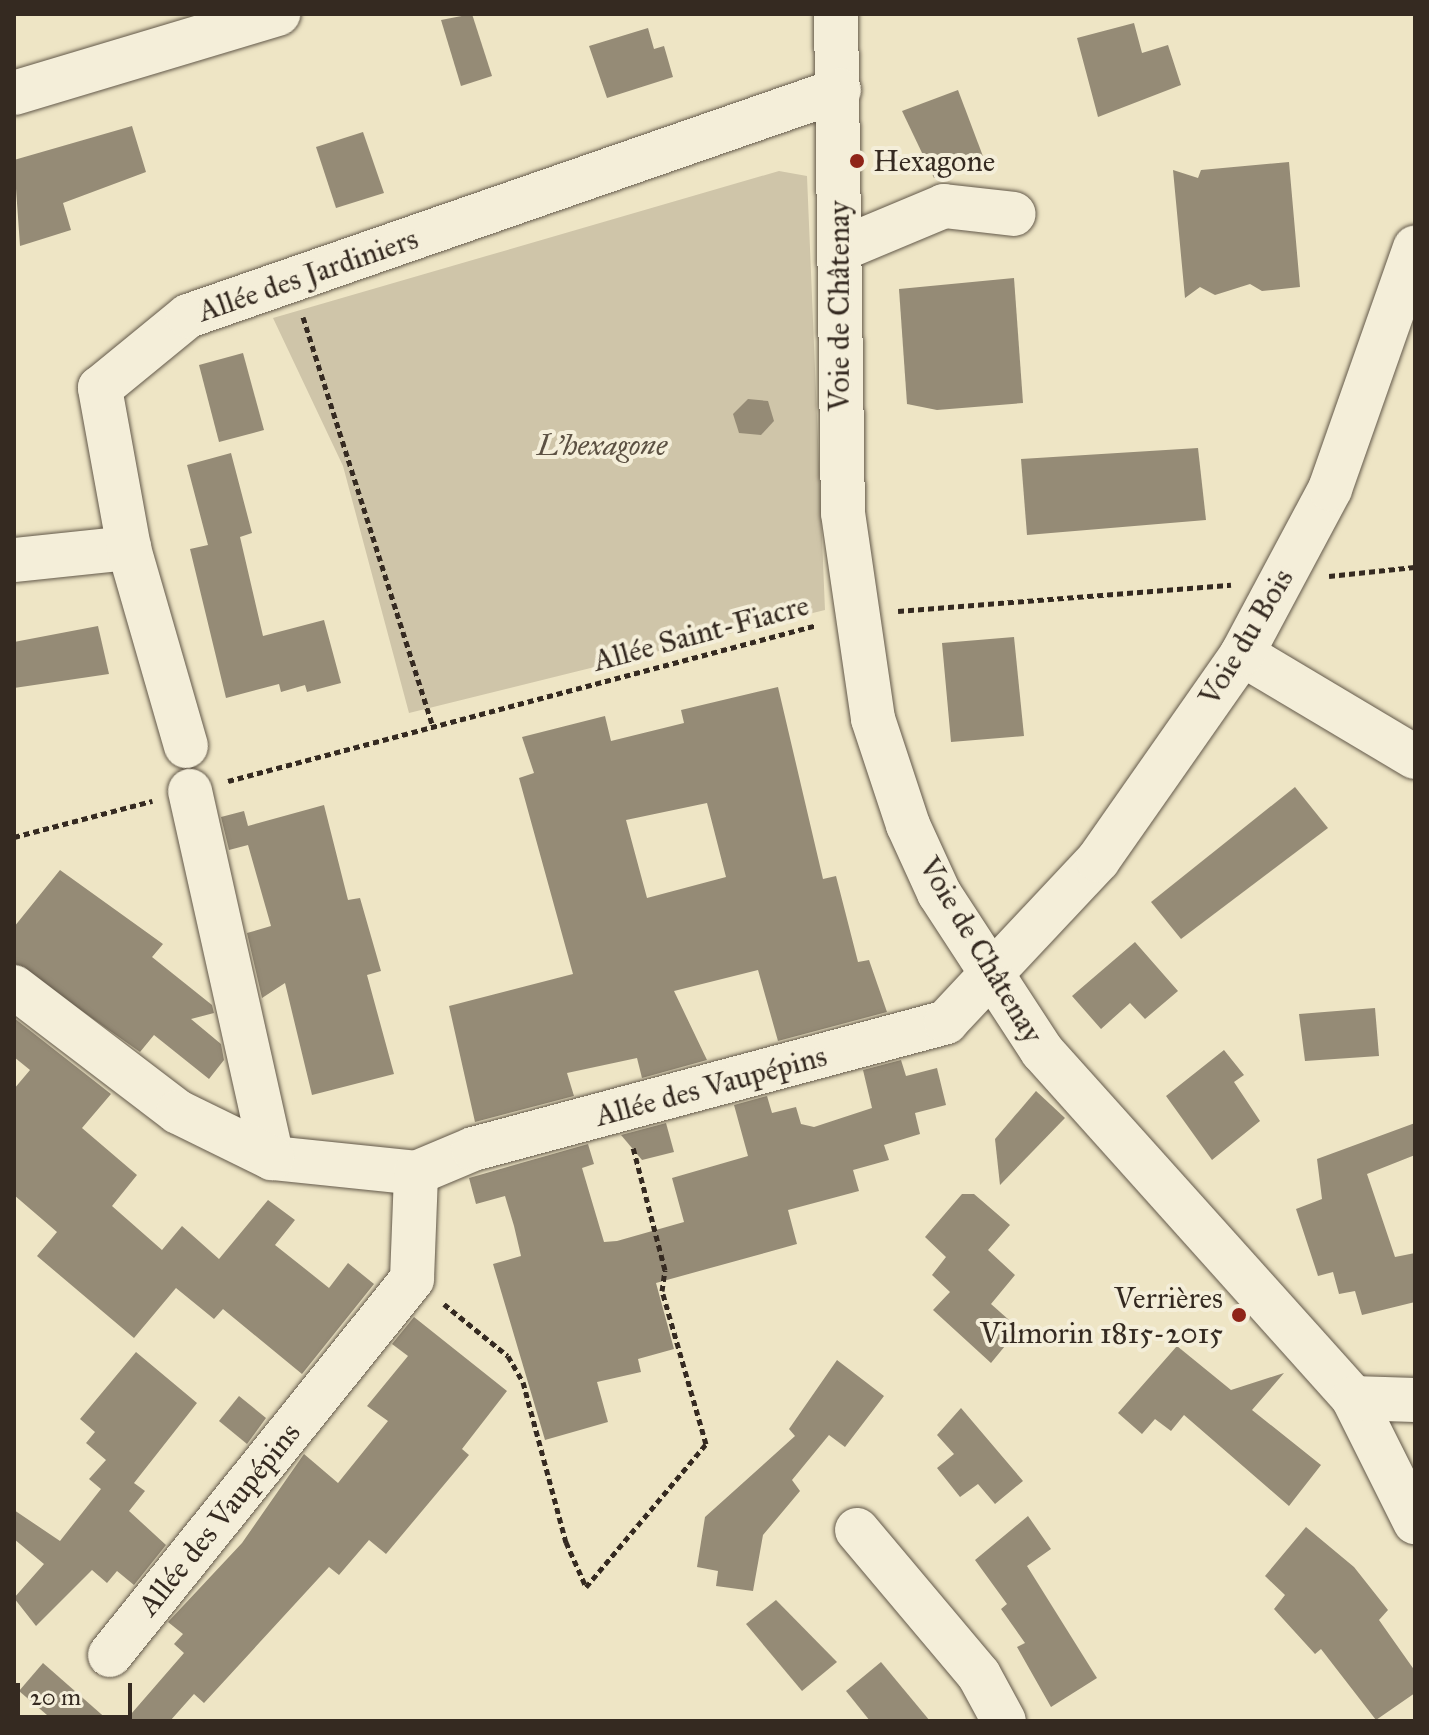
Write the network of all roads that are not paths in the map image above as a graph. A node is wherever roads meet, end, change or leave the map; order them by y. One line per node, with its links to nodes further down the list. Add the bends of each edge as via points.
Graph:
1 (278, 14): 4 (street)
2 (836, 14): 3 (street, Voie de Châtenay)
3 (839, 90): 7 (street, Voie de Châtenay); 9 (street, Allée des Jardiniers, via 188,316 100,388)
4 (14, 93)
5 (1014, 214): 7 (street, via 944,206)
6 (1415, 248): 8 (street, Voie du Bois)
7 (839, 250): 15 (street, Voie de Châtenay, via 839,430 855,616 873,719 908,825 939,893)
8 (1400, 339): 11 (street, Voie du Bois, via 1330,489)
9 (129, 548): 10 (street); 12 (street, Allée des Jardiniers)
10 (14, 560)
11 (1242, 654): 13 (street); 15 (street, Voie du Bois, via 1098,860)
12 (186, 746)
13 (1415, 757)
14 (190, 791): 17 (street)
15 (989, 973): 18 (street, Allée des Vaupépins, via 946,1022 473,1149); 19 (street, Voie de Châtenay, via 1042,1051)
16 (14, 987): 17 (street, Allée des Vaupépins, via 178,1112)
17 (272, 1158): 18 (street, Allée des Vaupépins)
18 (416, 1173): 23 (street, Allée des Vaupépins, via 412,1279)
19 (1353, 1398): 20 (street); 21 (street, Voie de Châtenay)
20 (1415, 1400)
21 (1415, 1522)
22 (857, 1530): 24 (street, via 979,1675)
23 (110, 1655)
24 (1004, 1721)

